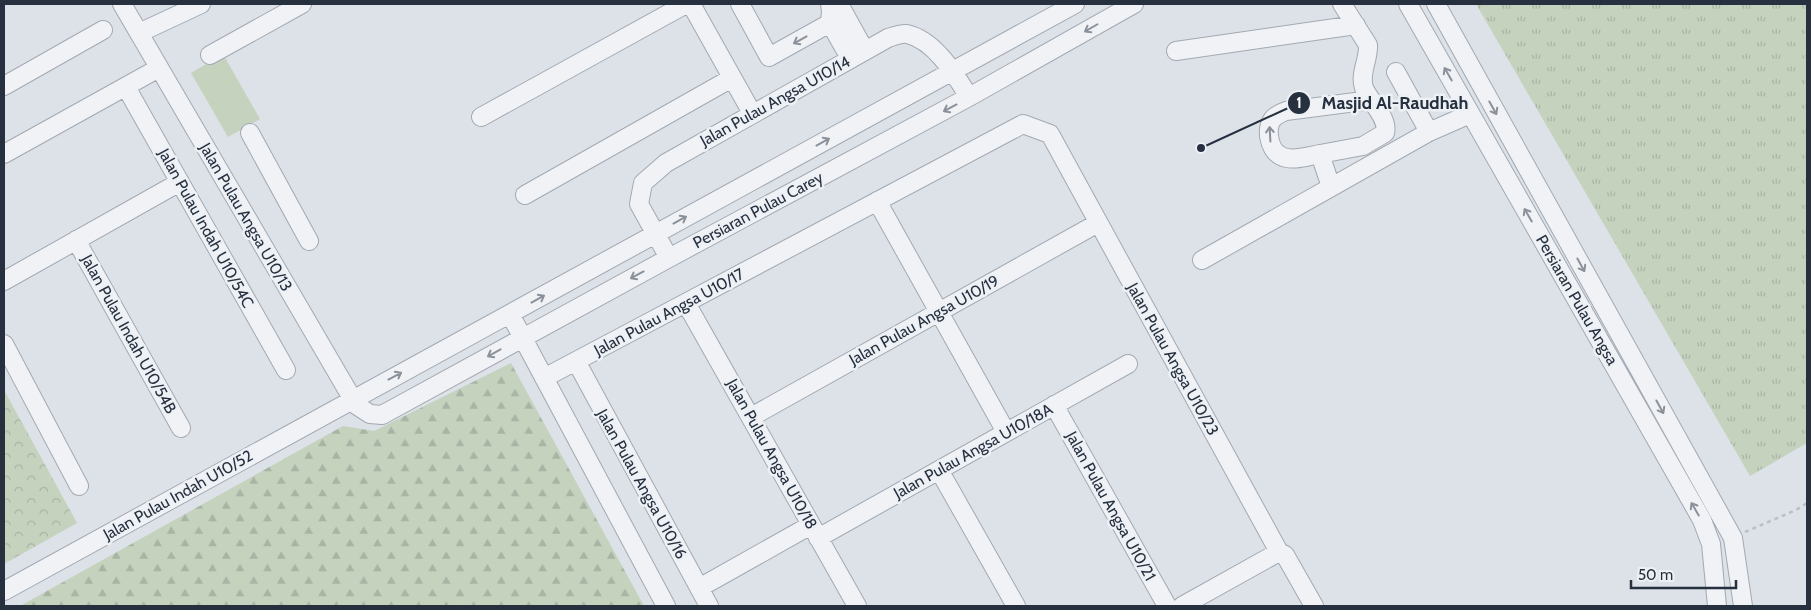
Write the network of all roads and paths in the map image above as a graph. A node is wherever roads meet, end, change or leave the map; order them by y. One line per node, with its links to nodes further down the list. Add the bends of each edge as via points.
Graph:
1 (122, 4): 17 (street, Jalan Pulau Angsa U10/13)
2 (201, 4): 17 (street)
3 (302, 4): 20 (street)
4 (686, 4): 31 (street)
5 (691, 4): 24 (street)
6 (740, 4): 14 (street, one-way to 6, via 769,58)
7 (830, 4): 14 (street)
8 (839, 4): 19 (street)
9 (1075, 4): 22 (street, Persiaran Pulau Carey)
10 (1134, 4): 27 (street, Persiaran Pulau Carey, one-way to 27)
11 (1342, 4): 15 (street)
12 (1408, 4): 30 (street, Persiaran Pulau Angsa, one-way to 12)
13 (1436, 4): 67 (street, Persiaran Pulau Angsa, one-way to 67)
14 (830, 23): 19 (street)
15 (1356, 25): 18 (street); 28 (street, via 1368,45 1362,78)
16 (103, 30): 25 (street)
17 (139, 34): 21 (street, Jalan Pulau Angsa U10/13)
18 (1176, 52)
19 (857, 54): 22 (street, Jalan Pulau Angsa U10/14, via 888,38 906,34 927,43); 29 (street, Jalan Pulau Angsa U10/14)
20 (210, 55)
21 (159, 68): 26 (street); 57 (street, Jalan Pulau Angsa U10/13)
22 (953, 71): 27 (street, Jalan Pulau Angsa U10/14); 42 (street, Persiaran Pulau Carey, one-way to 22)
23 (1396, 72): 33 (street)
24 (732, 78): 29 (street); 39 (street)
25 (4, 86)
26 (126, 87): 35 (street); 37 (street, Jalan Pulau Indah U10/54C)
27 (969, 97): 45 (street, Persiaran Pulau Carey, one-way to 45)
28 (1371, 100): 36 (street, via 1384,121 1385,134 1363,146); 36 (street, one-way to 28, via 1293,158 1280,156 1271,147 1268,128 1274,116 1286,111)
29 (752, 113): 42 (street, Jalan Pulau Angsa U10/14, via 666,162 643,182 639,204)
30 (1470, 114): 33 (street); 68 (street, Persiaran Pulau Angsa, one-way to 30, via 1702,520)
31 (481, 117)
32 (1023, 124): 40 (street, Jalan Pulau Angsa U10/17); 41 (street, Jalan Pulau Angsa U10/23, via 1050,134)
33 (1429, 132): 38 (street)
34 (250, 134): 44 (street)
35 (4, 154)
36 (1320, 154): 38 (street)
37 (180, 182): 43 (street); 55 (street, Jalan Pulau Indah U10/54C)
38 (1331, 187): 46 (street)
39 (525, 196)
40 (877, 202): 48 (street, Jalan Pulau Angsa U10/17); 49 (street)
41 (1098, 223): 49 (street, Jalan Pulau Angsa U10/19); 69 (street, Jalan Pulau Angsa U10/23)
42 (655, 233): 45 (street, Jalan Pulau Angsa U10/14); 50 (street, Persiaran Pulau Carey, one-way to 42)
43 (76, 240): 47 (street); 61 (street, Jalan Pulau Indah U10/54B)
44 (309, 242)
45 (669, 258): 51 (street, Persiaran Pulau Carey, one-way to 51)
46 (1202, 260)
47 (4, 281)
48 (686, 303): 53 (street, Jalan Pulau Angsa U10/17); 60 (street, Jalan Pulau Angsa U10/18)
49 (939, 312): 60 (street, Jalan Pulau Angsa U10/19); 62 (street)
50 (510, 314): 51 (street); 57 (street, Persiaran Pulau Carey, one-way to 50)
51 (522, 338): 56 (street); 59 (street, Persiaran Pulau Carey, one-way to 59)
52 (4, 344): 64 (street)
53 (576, 362): 56 (street, Jalan Pulau Angsa U10/17); 70 (street, Jalan Pulau Angsa U10/16)
54 (1128, 364): 58 (street, Jalan Pulau Angsa U10/18A)
55 (286, 370)
56 (544, 378): 72 (street)
57 (352, 399): 59 (street, Jalan Pulau Angsa U10/13, via 370,414); 71 (street, Jalan Pulau Indah U10/52)
58 (1054, 405): 62 (street, Jalan Pulau Angsa U10/18A); 76 (street, Jalan Pulau Angsa U10/21)
59 (382, 415)
60 (751, 417): 66 (street, Jalan Pulau Angsa U10/18)
61 (182, 428)
62 (1006, 432): 63 (street, Jalan Pulau Angsa U10/18A)
63 (939, 470): 66 (street, Jalan Pulau Angsa U10/18A); 75 (street)
64 (79, 486)
65 (1807, 503): 67 (path)
66 (815, 531): 70 (street, Jalan Pulau Angsa U10/18A); 74 (street, Jalan Pulau Angsa U10/18)
67 (1734, 538): 68 (street); 80 (street, Persiaran Pulau Angsa)
68 (1710, 544): 79 (street, Persiaran Pulau Angsa)
69 (1278, 552): 77 (street); 78 (street, Jalan Pulau Angsa U10/23, via 1285,555)
70 (699, 588): 73 (street, Jalan Pulau Angsa U10/16)
71 (4, 591)
72 (666, 606)
73 (709, 606)
74 (856, 606)
75 (1016, 606)
76 (1167, 606)
77 (1182, 606)
78 (1314, 606)
79 (1718, 606)
80 (1743, 606)

